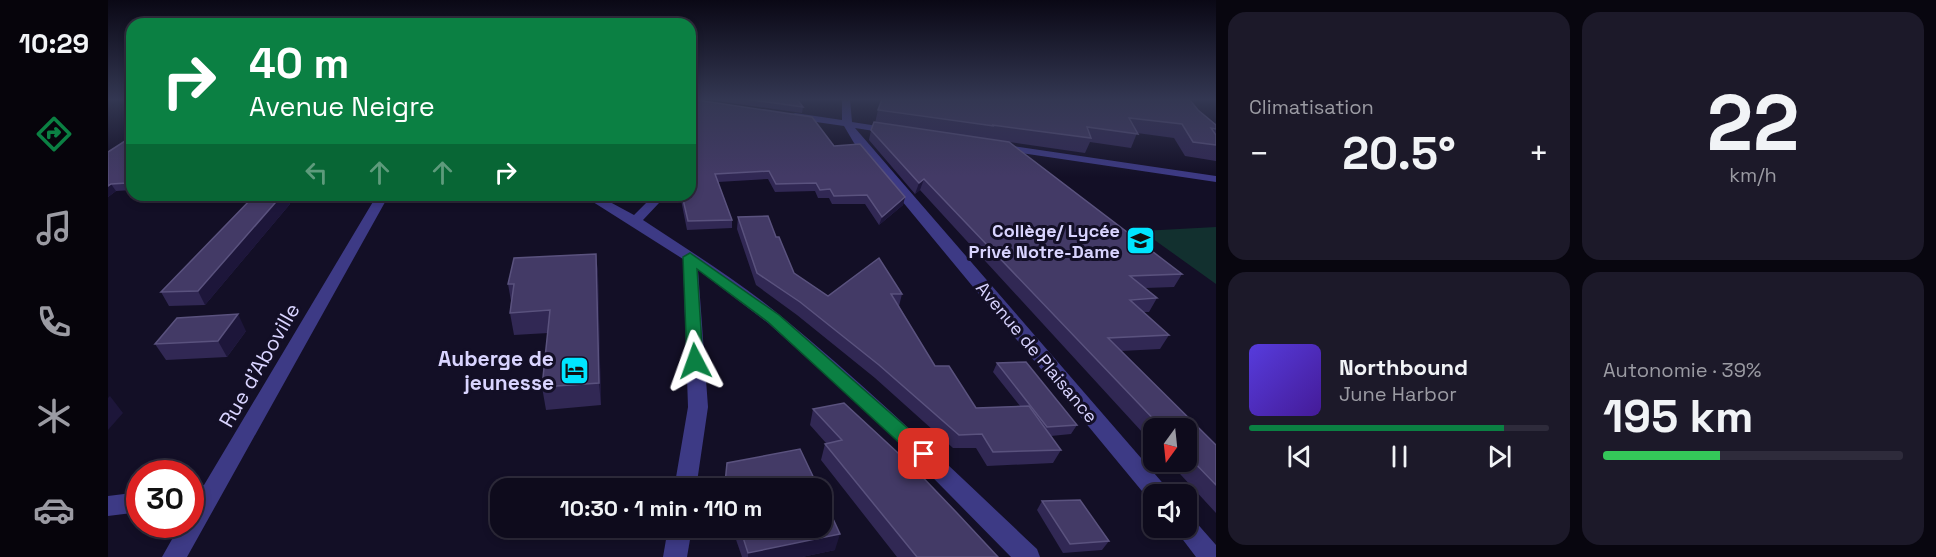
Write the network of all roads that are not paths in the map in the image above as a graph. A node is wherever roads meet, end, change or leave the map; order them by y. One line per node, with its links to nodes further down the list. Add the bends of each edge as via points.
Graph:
1 (848, 125): 12 (street, Avenue de Plaisance)
2 (854, 125): 3 (street)
3 (900, 132)
4 (987, 145): 5 (street)
5 (1216, 179)
6 (379, 201): 13 (street, Rue d'Aboville)
7 (599, 201): 9 (street)
8 (653, 201): 9 (street)
9 (635, 221): 10 (street)
10 (690, 257): 11 (street, via 698,407); 21 (street, via 774,319 892,423)
11 (687, 478)
12 (1149, 484)
13 (204, 488)
14 (126, 504): 15 (street)
15 (108, 506)
16 (182, 538): 19 (street, Rue d'Aboville)
17 (678, 538): 20 (street)
18 (1195, 538): 22 (street)
19 (174, 557)
20 (675, 557)
21 (1028, 557)
22 (1211, 557)

